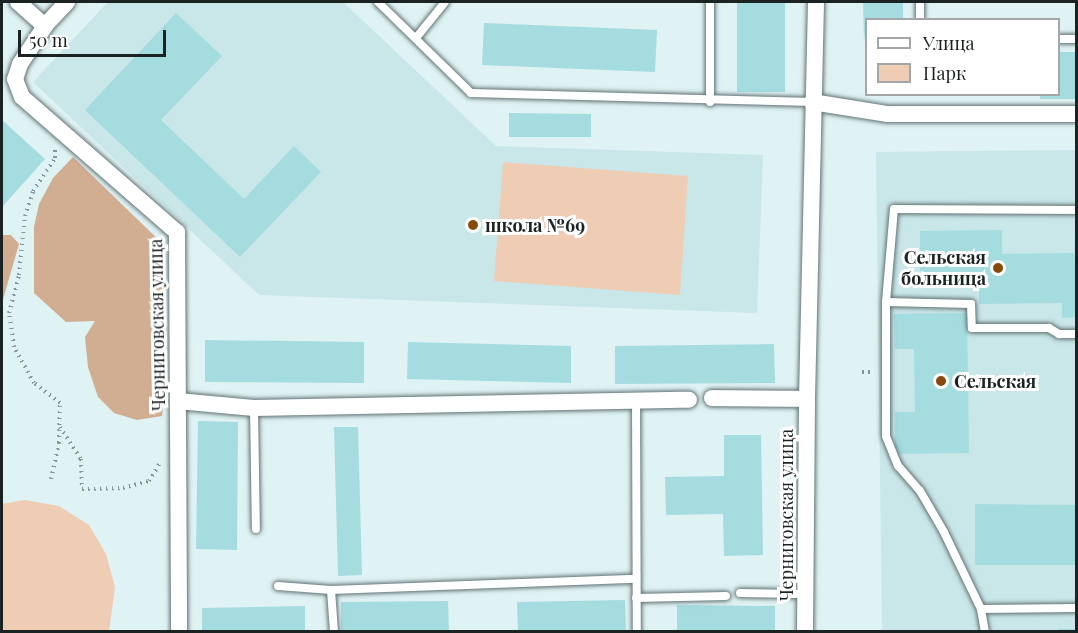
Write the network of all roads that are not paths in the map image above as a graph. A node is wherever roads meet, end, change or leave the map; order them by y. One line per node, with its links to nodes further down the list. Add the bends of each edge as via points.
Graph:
1 (18, 2): 9 (street)
2 (68, 2): 9 (street)
3 (378, 2): 10 (lane)
4 (446, 2): 10 (lane)
5 (710, 2): 15 (lane)
6 (816, 2): 16 (street, Черниговская улица)
7 (920, 2): 8 (lane)
8 (920, 18)
9 (45, 26): 13 (street)
10 (416, 38): 15 (lane, via 471,93)
11 (1060, 39): 12 (lane)
12 (1077, 39)
13 (20, 64): 14 (street); 25 (street, Черниговская улица, via 15,79 22,97 177,232)
14 (2, 85)
15 (710, 102): 16 (lane)
16 (812, 102): 17 (street, via 888,114); 22 (street, Черниговская улица)
17 (1077, 114)
18 (1077, 210): 19 (lane, via 894,209)
19 (886, 302): 20 (lane, via 971,304 972,328 1049,328 1059,334); 36 (lane, via 886,436 898,466 920,491 944,532)
20 (1077, 334)
21 (712, 398): 22 (street)
22 (807, 399): 32 (street, Черниговская улица)
23 (636, 400): 24 (street); 26 (street); 28 (lane)
24 (689, 400)
25 (178, 401): 26 (street); 37 (street, Черниговская улица)
26 (254, 408): 27 (lane)
27 (256, 529)
28 (636, 579): 30 (lane); 34 (lane)
29 (278, 586): 30 (lane)
30 (331, 590): 38 (lane)
31 (740, 593): 32 (lane)
32 (805, 594): 40 (street, Черниговская улица)
33 (726, 596): 34 (lane)
34 (636, 598): 39 (lane)
35 (1077, 608): 36 (lane)
36 (981, 609): 41 (lane)
37 (179, 632)
38 (334, 632)
39 (637, 632)
40 (805, 632)
41 (985, 632)

